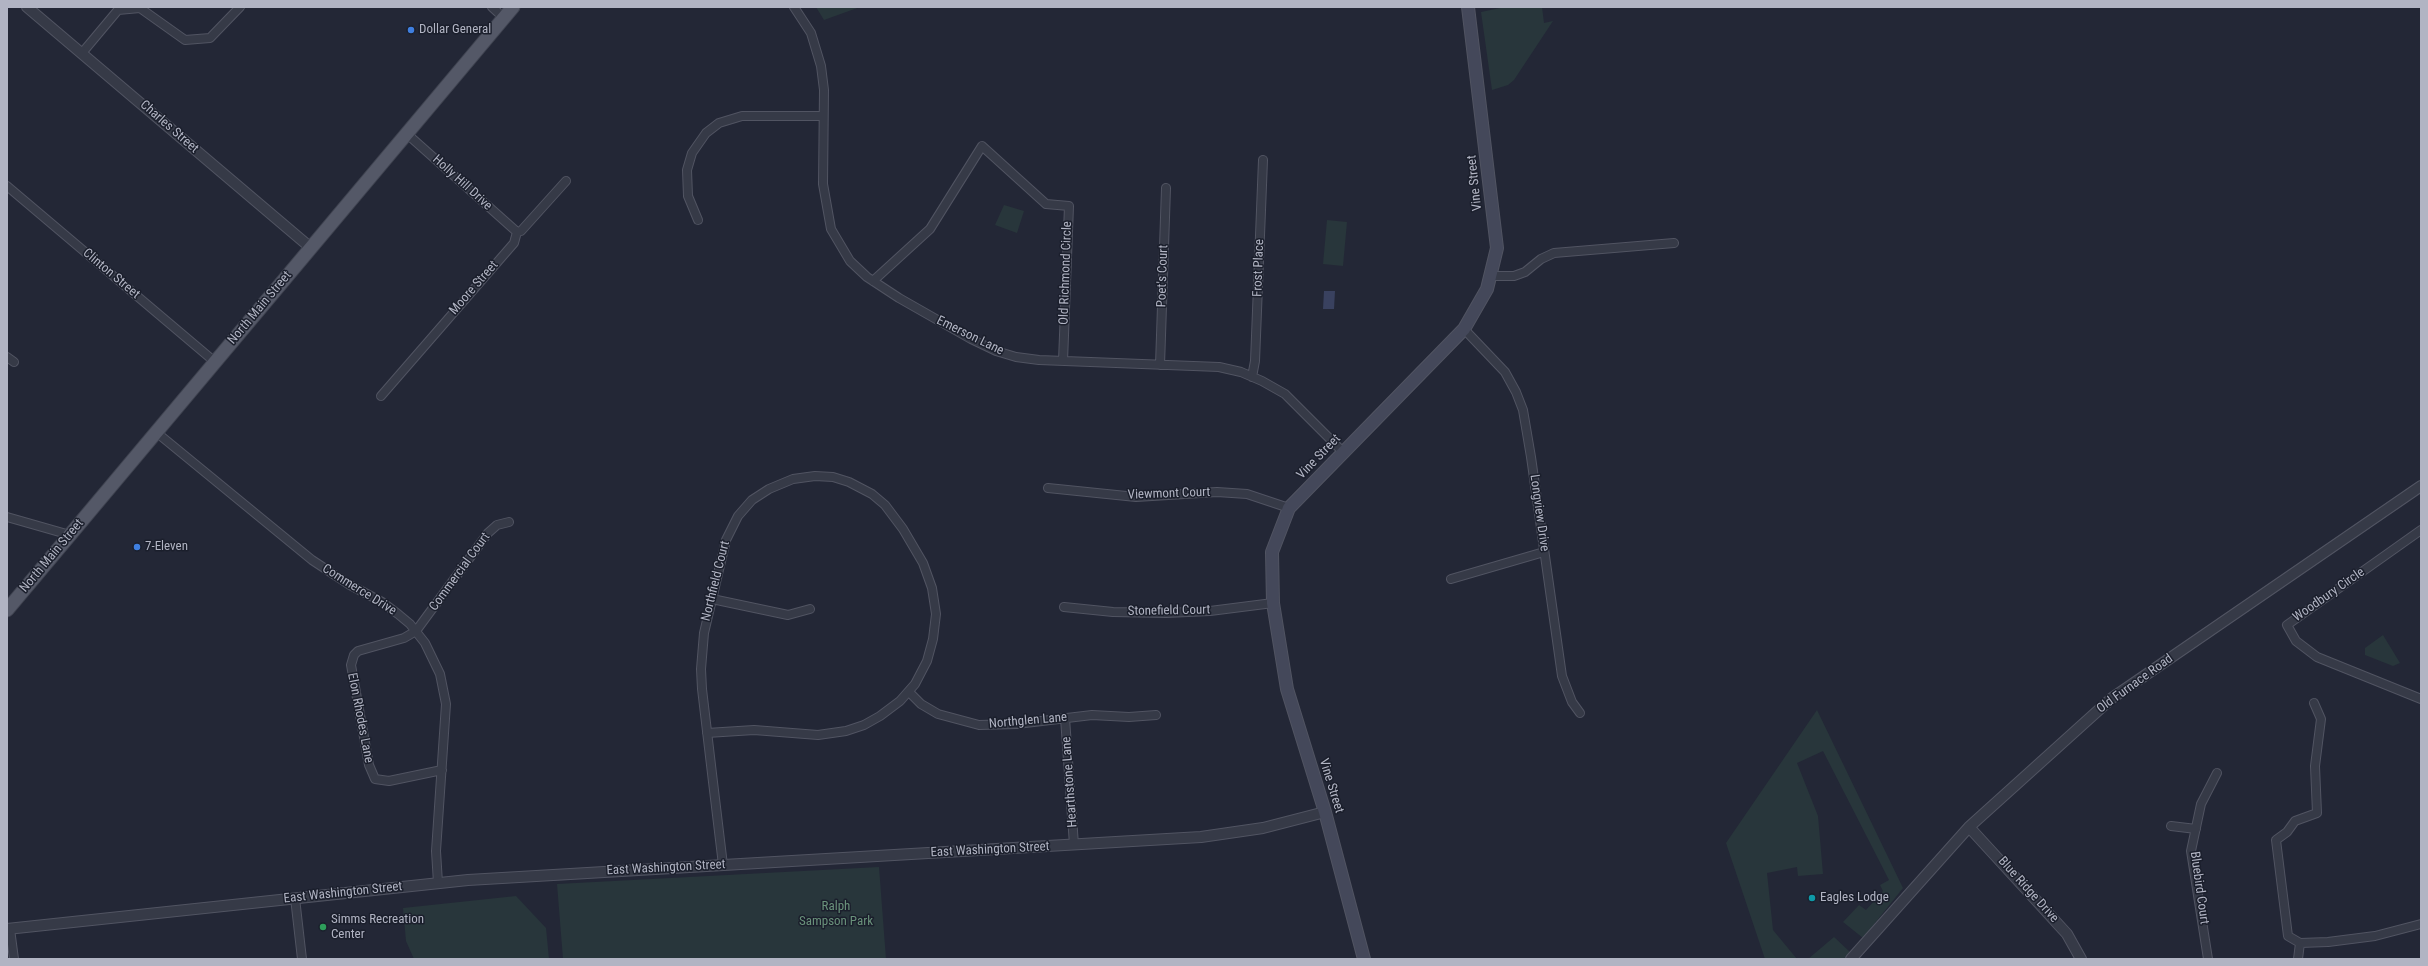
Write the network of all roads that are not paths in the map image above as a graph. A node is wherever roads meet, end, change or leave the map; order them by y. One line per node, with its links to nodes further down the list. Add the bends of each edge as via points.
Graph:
1 (27, 7): 8 (street, Charles Street)
2 (240, 7): 8 (street, via 210,38 185,40 140,8 118,10)
3 (492, 7): 7 (street)
4 (513, 7): 7 (main road, North Main Street)
5 (794, 7): 9 (street, Emerson Lane, via 809,30 818,52 824,82)
6 (1468, 7): 19 (main road, Vine Street, via 1496,248)
7 (504, 18): 10 (main road, North Main Street)
8 (82, 53): 18 (street, Charles Street)
9 (823, 116): 15 (street, via 748,116 725,121 713,127 698,142 687,166 687,188); 20 (street, Emerson Lane, via 823,184 831,229 850,261)
10 (406, 133): 16 (street, Holly Hill Drive); 18 (main road, North Main Street)
11 (1263, 160): 27 (street, Frost Place)
12 (566, 181): 16 (street, Moore Street, via 521,231)
13 (7, 186): 25 (street, Clinton Street)
14 (1166, 188): 26 (street, Poet's Court)
15 (698, 220)
16 (517, 232): 28 (street, Moore Street, via 514,243)
17 (1674, 243): 19 (street, via 1554,253 1541,259 1525,272 1514,276)
18 (311, 248): 25 (main road, North Main Street)
19 (1490, 276): 21 (main road, Vine Street, via 1487,288)
20 (873, 281): 23 (street, Emerson Lane, via 996,351 1016,357); 23 (street, Old Richmond Circle, via 930,229 982,146 1046,204 1069,206)
21 (1464, 329): 30 (main road, Vine Street); 38 (street, Longview Drive, via 1501,367 1521,404)
22 (7, 357): 24 (street)
23 (1063, 361): 26 (street, Emerson Lane)
24 (14, 362)
25 (215, 362): 29 (main road, North Main Street)
26 (1160, 365): 27 (street, Emerson Lane, via 1219,367)
27 (1252, 377): 30 (street, Emerson Lane, via 1285,394)
28 (381, 396)
29 (156, 432): 37 (main road, North Main Street); 45 (street, Commerce Drive, via 312,560 382,602)
30 (1343, 452): 33 (main road, Vine Street)
31 (2421, 486): 57 (street, Old Furnace Road, via 2112,698)
32 (1048, 488): 33 (street, Viewmont Court, via 1150,497 1217,492 1247,494)
33 (1289, 508): 41 (main road, Vine Street, via 1272,552)
34 (7, 517): 37 (street)
35 (509, 522): 45 (street, Commercial Court, via 497,525 488,533)
36 (2421, 530): 47 (street, Woodbury Circle, via 2287,625 2296,641 2317,657)
37 (70, 535): 44 (main road, North Main Street)
38 (1544, 552): 39 (street); 49 (street, Longview Drive, via 1562,676 1572,702)
39 (1451, 579)
40 (712, 599): 43 (street, via 788,615); 46 (street, Northfield Court, via 726,540 738,516 752,500 778,484 808,476 833,477 859,486 893,514 923,563 932,588 936,614 933,639 922,671); 52 (street, Northfield Court, via 701,661)
41 (1273, 603): 42 (street, Stonefield Court, via 1166,613 1113,612); 55 (main road, Vine Street, via 1287,689)
42 (1064, 607)
43 (810, 609)
44 (7, 610)
45 (416, 631): 53 (street, Commerce Drive, via 436,663 443,686 446,712); 53 (street, Elon Rhodes Lane, via 404,638 358,651 354,655 351,673 369,765 375,779 389,781)
46 (908, 692): 51 (street, Northglen Lane, via 938,714 976,725 1004,725); 52 (street, Northfield Court, via 875,719 841,732 815,735 754,730)
47 (2421, 699)
48 (2314, 703): 65 (street, via 2321,719 2315,766 2317,814 2295,821 2287,832 2276,840 2288,936)
49 (1580, 713)
50 (1156, 715): 51 (street, Northglen Lane, via 1129,717 1092,714)
51 (1065, 718): 59 (street, Hearthstone Lane)
52 (707, 733): 60 (street, Northfield Court)
53 (442, 770): 61 (street, Commerce Drive, via 436,855)
54 (2217, 773): 58 (street, Bluebird Court, via 2201,804)
55 (1325, 812): 59 (street, East Washington Street, via 1263,828 1222,835); 68 (main road, Vine Street)
56 (2171, 826): 58 (street)
57 (1969, 827): 69 (street, Old Furnace Road); 70 (street, Blue Ridge Drive, via 2067,934)
58 (2196, 829): 72 (street, Bluebird Court, via 2192,851)
59 (1074, 845): 60 (street, East Washington Street)
60 (723, 865): 61 (street, East Washington Street)
61 (438, 883): 62 (street, East Washington Street)
62 (295, 898): 64 (street, East Washington Street); 67 (street)
63 (2421, 924): 65 (street, via 2374,936)
64 (9, 929): 66 (street)
65 (2300, 943): 74 (street)
66 (14, 959)
67 (302, 959)
68 (1364, 959)
69 (1851, 959)
70 (2081, 959)
71 (2205, 959): 72 (street)
72 (2208, 959): 73 (street)
73 (2212, 959)
74 (2298, 959)

